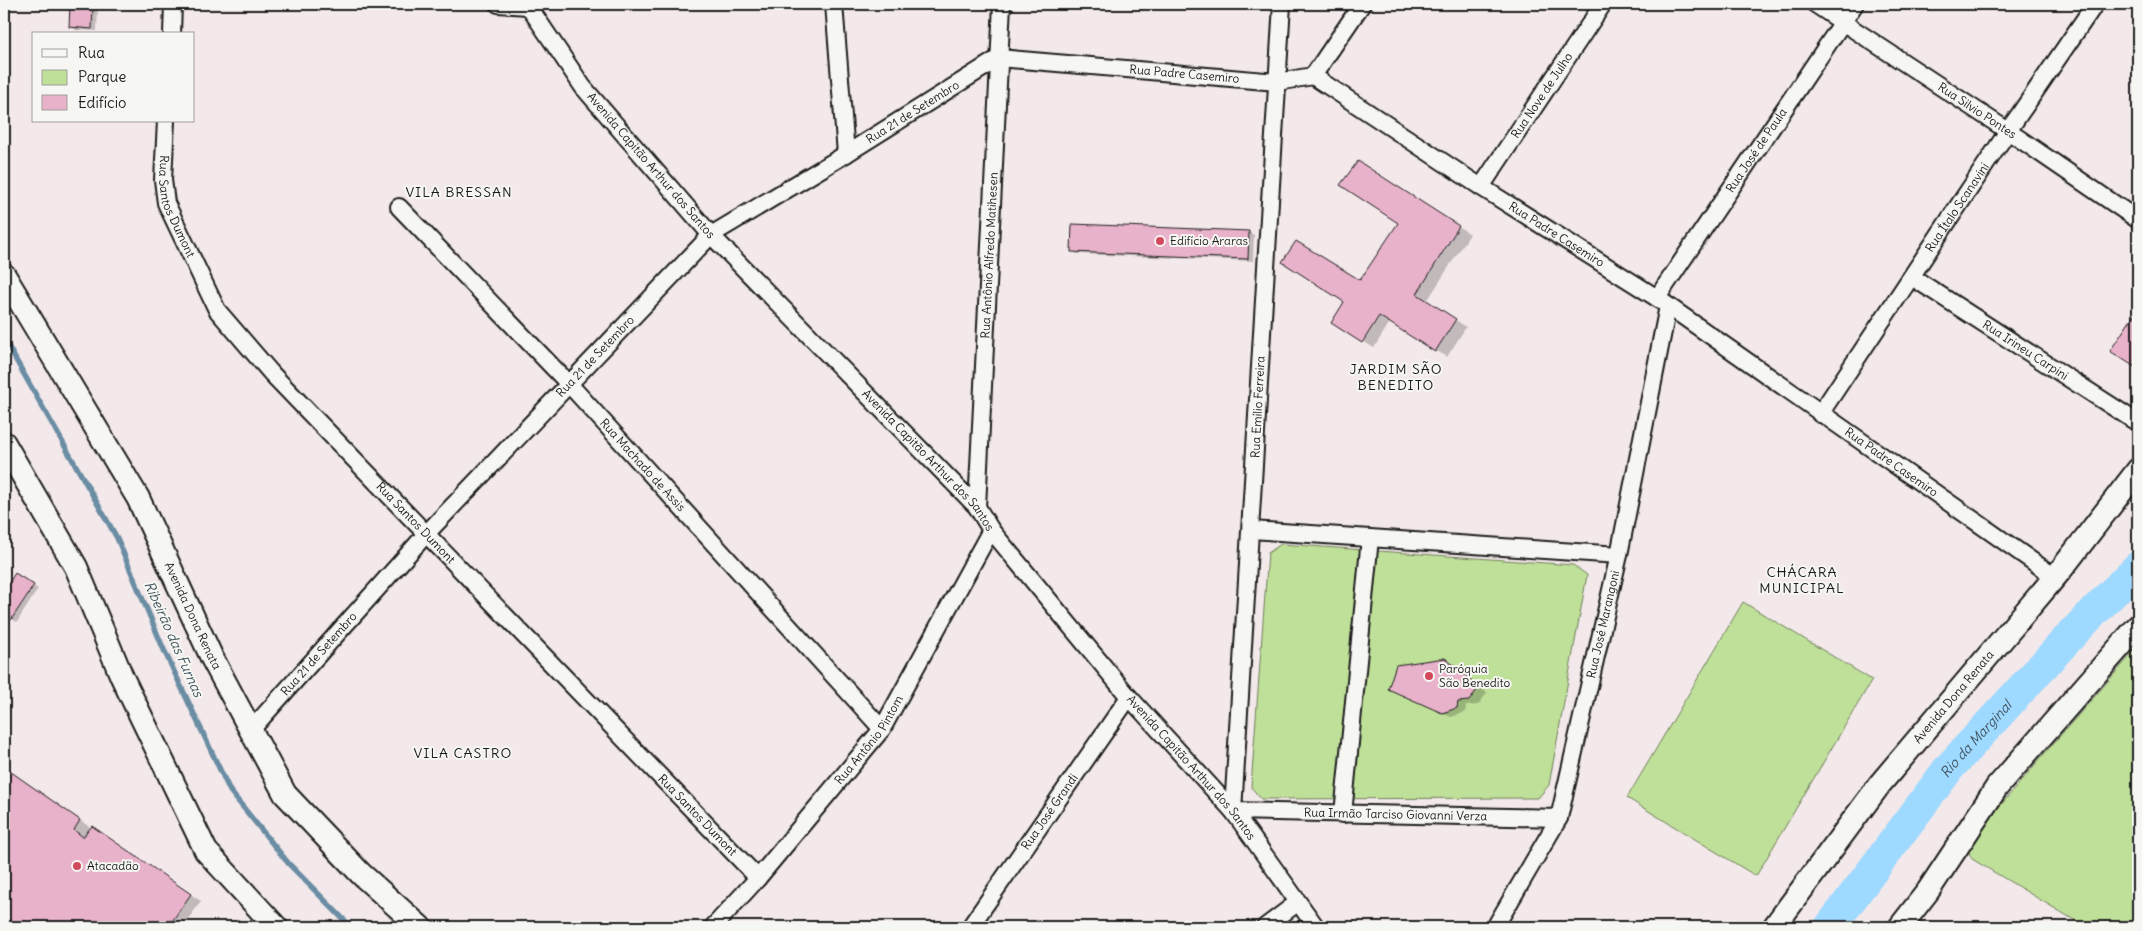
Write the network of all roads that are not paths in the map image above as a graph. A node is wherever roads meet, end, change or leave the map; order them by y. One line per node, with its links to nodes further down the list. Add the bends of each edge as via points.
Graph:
1 (174, 4): 13 (street)
2 (498, 4): 11 (street)
3 (834, 4): 19 (street)
4 (1002, 4): 14 (street, Rua Antônio Alfredo Matihesen)
5 (1282, 4): 16 (street, Rua Emílio Ferreira)
6 (1362, 4): 15 (street)
7 (1603, 4): 20 (street, Rua Nove de Julho)
8 (1815, 4): 12 (street, Rua Silvio Pontes)
9 (1855, 4): 12 (street, Rua José de Paula)
10 (2095, 4): 18 (street, Rua Ítalo Scanavini)
11 (527, 5): 23 (street, Avenida Capitão Arthur dos Santos, via 583,87)
12 (1843, 23): 18 (street, Rua Silvio Pontes); 26 (street, Rua José de Paula)
13 (172, 32)
14 (999, 58): 16 (street, Rua Padre Casemiro); 19 (street, Rua 21 de Setembro); 32 (street, Rua Antônio Alfredo Matihesen)
15 (1313, 76): 16 (street, Rua Padre Casemiro); 20 (street, Rua Padre Casemiro)
16 (1277, 82): 34 (street, Rua Emílio Ferreira)
17 (166, 122): 35 (street, Rua Santos Dumont, via 163,180 166,203 217,310 272,374)
18 (2008, 131): 22 (street, Rua Silvio Pontes); 25 (street, Rua Ítalo Scanavini)
19 (846, 154): 23 (street, Rua 21 de Setembro)
20 (1481, 187): 26 (street, Rua Padre Casemiro)
21 (399, 206): 27 (street, Rua Machado de Assis)
22 (2138, 220)
23 (711, 235): 27 (street, Rua 21 de Setembro); 32 (street, Avenida Capitão Arthur dos Santos)
24 (4, 274): 42 (main road, Avenida Dona Renata, via 138,498 212,658)
25 (1912, 277): 28 (street, Rua Ítalo Scanavini); 29 (street, Rua Irineu Carpini)
26 (1662, 302): 28 (street, Rua Padre Casemiro); 37 (street, Rua José Marangoni)
27 (568, 384): 35 (street, Rua 21 de Setembro); 41 (street, Rua Machado de Assis)
28 (1820, 414): 38 (street, Rua Padre Casemiro)
29 (2138, 423)
30 (4, 443): 48 (main road, via 76,567 122,677 206,851)
31 (2138, 470): 38 (main road, Avenida Dona Renata)
32 (977, 506): 33 (street, Avenida Capitão Arthur dos Santos)
33 (991, 530): 40 (street, Avenida Capitão Arthur dos Santos); 41 (street, Rua Antônio Pintom)
34 (1251, 530): 36 (street); 43 (street, Rua Emílio Ferreira)
35 (427, 534): 42 (street, Rua 21 de Setembro); 46 (street, Rua Santos Dumont)
36 (1370, 538): 37 (street); 44 (street)
37 (1619, 555): 45 (street, Rua José Marangoni)
38 (2055, 577): 55 (main road, Avenida Dona Renata, via 1880,784)
39 (2138, 626): 56 (main road, via 1996,787 1928,891)
40 (1129, 697): 43 (street, Avenida Capitão Arthur dos Santos); 51 (street, Rua José Grandi)
41 (882, 729): 46 (street, Rua Antônio Pintom)
42 (251, 730): 49 (main road, Avenida Dona Renata, via 285,794 361,874)
43 (1233, 811): 44 (street, Rua Irmão Tarciso Giovanni Verza); 47 (street, Avenida Capitão Arthur dos Santos)
44 (1343, 814): 45 (street, Rua Irmão Tarciso Giovanni Verza)
45 (1559, 818): 54 (street, Rua José Marangoni)
46 (758, 878): 50 (street, Rua Antônio Pintom)
47 (1297, 903): 52 (street); 53 (street, Avenida Capitão Arthur dos Santos)
48 (276, 927)
49 (420, 927)
50 (714, 927)
51 (970, 927)
52 (1265, 927)
53 (1316, 927)
54 (1495, 927)
55 (1774, 927)
56 (1900, 927)

